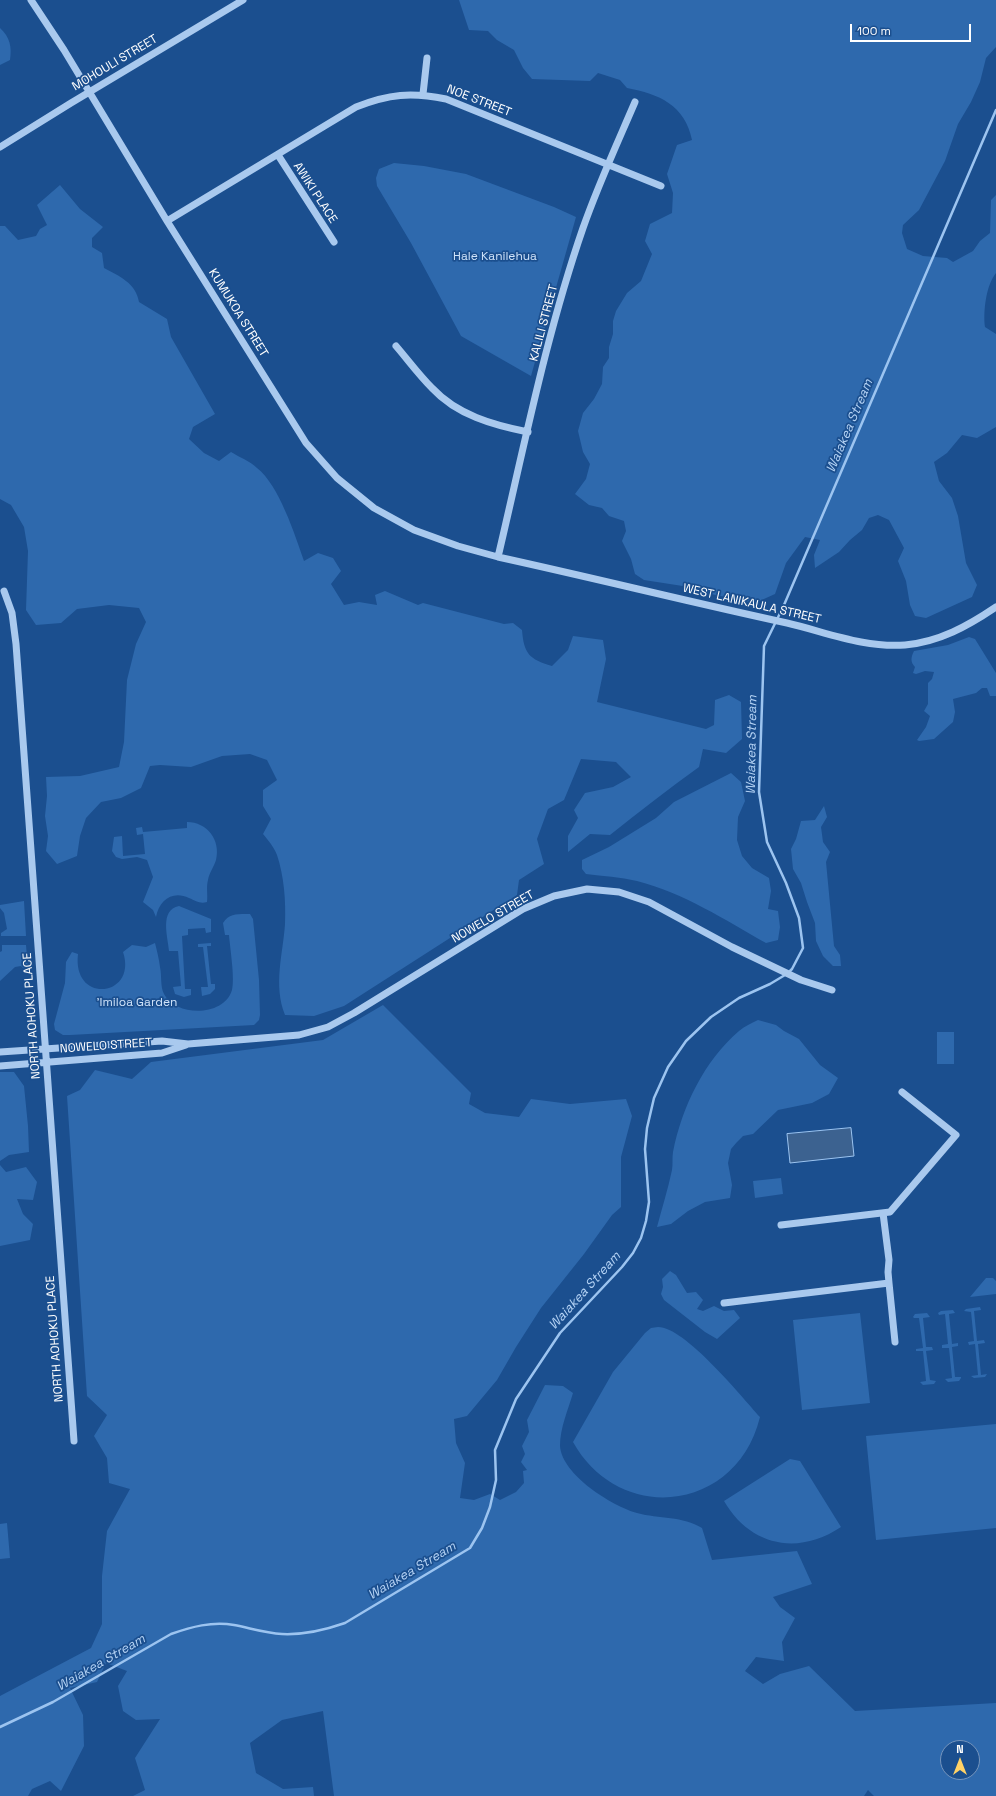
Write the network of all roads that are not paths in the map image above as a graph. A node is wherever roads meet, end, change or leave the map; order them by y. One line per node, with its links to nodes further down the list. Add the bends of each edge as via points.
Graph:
1 (31, 0): 4 (street, KUMUKOA STREET)
2 (243, 0): 4 (street, MOHOULI STREET)
3 (427, 58): 5 (street)
4 (89, 92): 7 (street, MOHOULI STREET); 11 (street, KUMUKOA STREET)
5 (424, 94): 8 (street, NOE STREET, via 400,94 356,107); 9 (street, NOE STREET, via 446,98)
6 (635, 102): 9 (street, KALILI STREET)
7 (0, 147)
8 (278, 155): 11 (street, NOE STREET); 12 (street, AWIKI PLACE)
9 (608, 165): 10 (street, NOE STREET); 14 (street, KALILI STREET, via 572,261 551,334)
10 (661, 186)
11 (167, 221): 15 (street, KUMUKOA STREET, via 306,443 337,478 374,508 414,530)
12 (334, 242)
13 (396, 346): 14 (street, via 432,389 468,415 499,426)
14 (528, 432): 15 (street, KALILI STREET)
15 (498, 557): 17 (street, WEST LANIKAULA STREET, via 864,643 920,643 948,634)
16 (4, 591): 20 (street, NORTH AOHOKU PLACE, via 12,613 16,644)
17 (996, 607)
18 (832, 990): 19 (street, NOWELO STREET, via 801,980 732,947 650,902 619,892 582,890 554,896 524,910 328,1027 299,1035)
19 (188, 1044): 20 (street, NOWELO STREET, via 162,1040); 22 (street, NOWELO STREET, via 162,1053)
20 (44, 1050): 21 (street, NOWELO STREET); 22 (street, NORTH AOHOKU PLACE)
21 (0, 1052)
22 (46, 1062): 23 (street, NOWELO STREET); 30 (street, NORTH AOHOKU PLACE)
23 (0, 1066)
24 (902, 1092): 25 (street, via 956,1135 890,1212)
25 (883, 1213): 26 (street); 27 (street)
26 (781, 1225)
27 (889, 1283): 28 (street); 29 (street)
28 (724, 1303)
29 (895, 1342)
30 (74, 1441)

